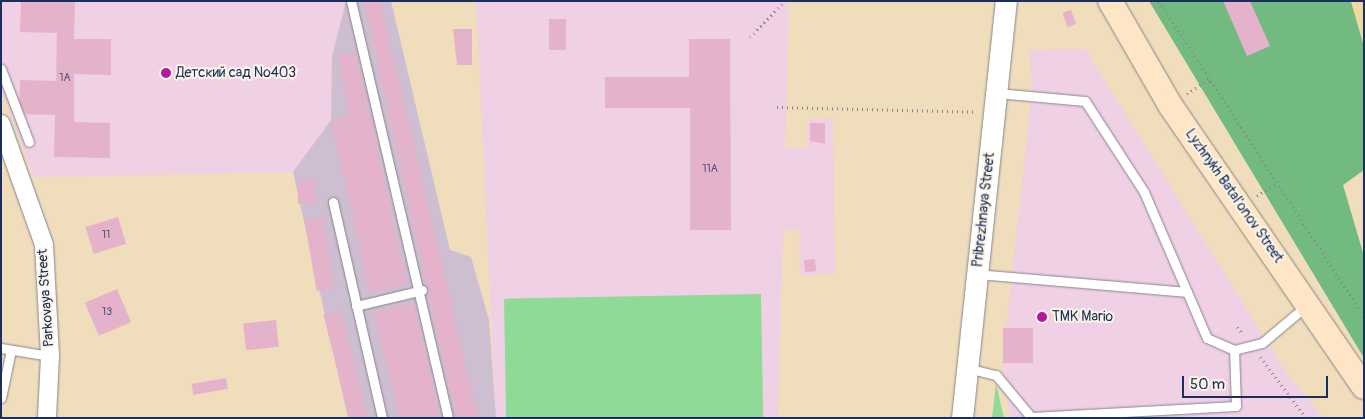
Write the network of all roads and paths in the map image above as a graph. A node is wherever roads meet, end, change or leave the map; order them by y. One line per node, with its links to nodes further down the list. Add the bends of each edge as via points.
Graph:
1 (351, 1): 17 (lane)
2 (785, 1): 6 (path)
3 (1006, 1): 9 (street, Pribrezhnaya Street)
4 (1110, 1): 10 (main road, Lyzhnykh Batal'onov Street)
5 (1159, 1): 8 (path)
6 (750, 37)
7 (1, 69): 13 (lane)
8 (1209, 79): 10 (path); 21 (path)
9 (996, 103): 11 (path); 16 (street, Pribrezhnaya Street); 18 (lane, via 1085,101 1144,192)
10 (1170, 105): 19 (main road, Lyzhnykh Batal'onov Street)
11 (776, 107)
12 (1, 124): 14 (street, Parkovaya Street)
13 (29, 142)
14 (7, 158): 26 (street, Parkovaya Street, via 44,245)
15 (333, 202): 20 (lane)
16 (977, 274): 18 (lane); 27 (street, Pribrezhnaya Street)
17 (422, 290): 20 (lane); 32 (lane)
18 (1186, 292): 25 (lane, via 1207,338)
19 (1309, 304): 23 (lane, via 1262,344); 28 (main road, Lyzhnykh Batal'onov Street)
20 (356, 306): 31 (lane)
21 (1364, 317)
22 (1238, 327): 23 (path)
23 (1252, 346): 25 (lane); 34 (path)
24 (6, 349): 26 (lane); 29 (lane)
25 (1234, 350): 27 (lane, via 1236,406 1030,417 996,375)
26 (50, 356): 30 (street, Parkovaya Street)
27 (967, 368): 33 (street, Pribrezhnaya Street)
28 (1364, 387)
29 (1, 398)
30 (47, 418)
31 (382, 418)
32 (448, 418)
33 (962, 418)
34 (1306, 418)

